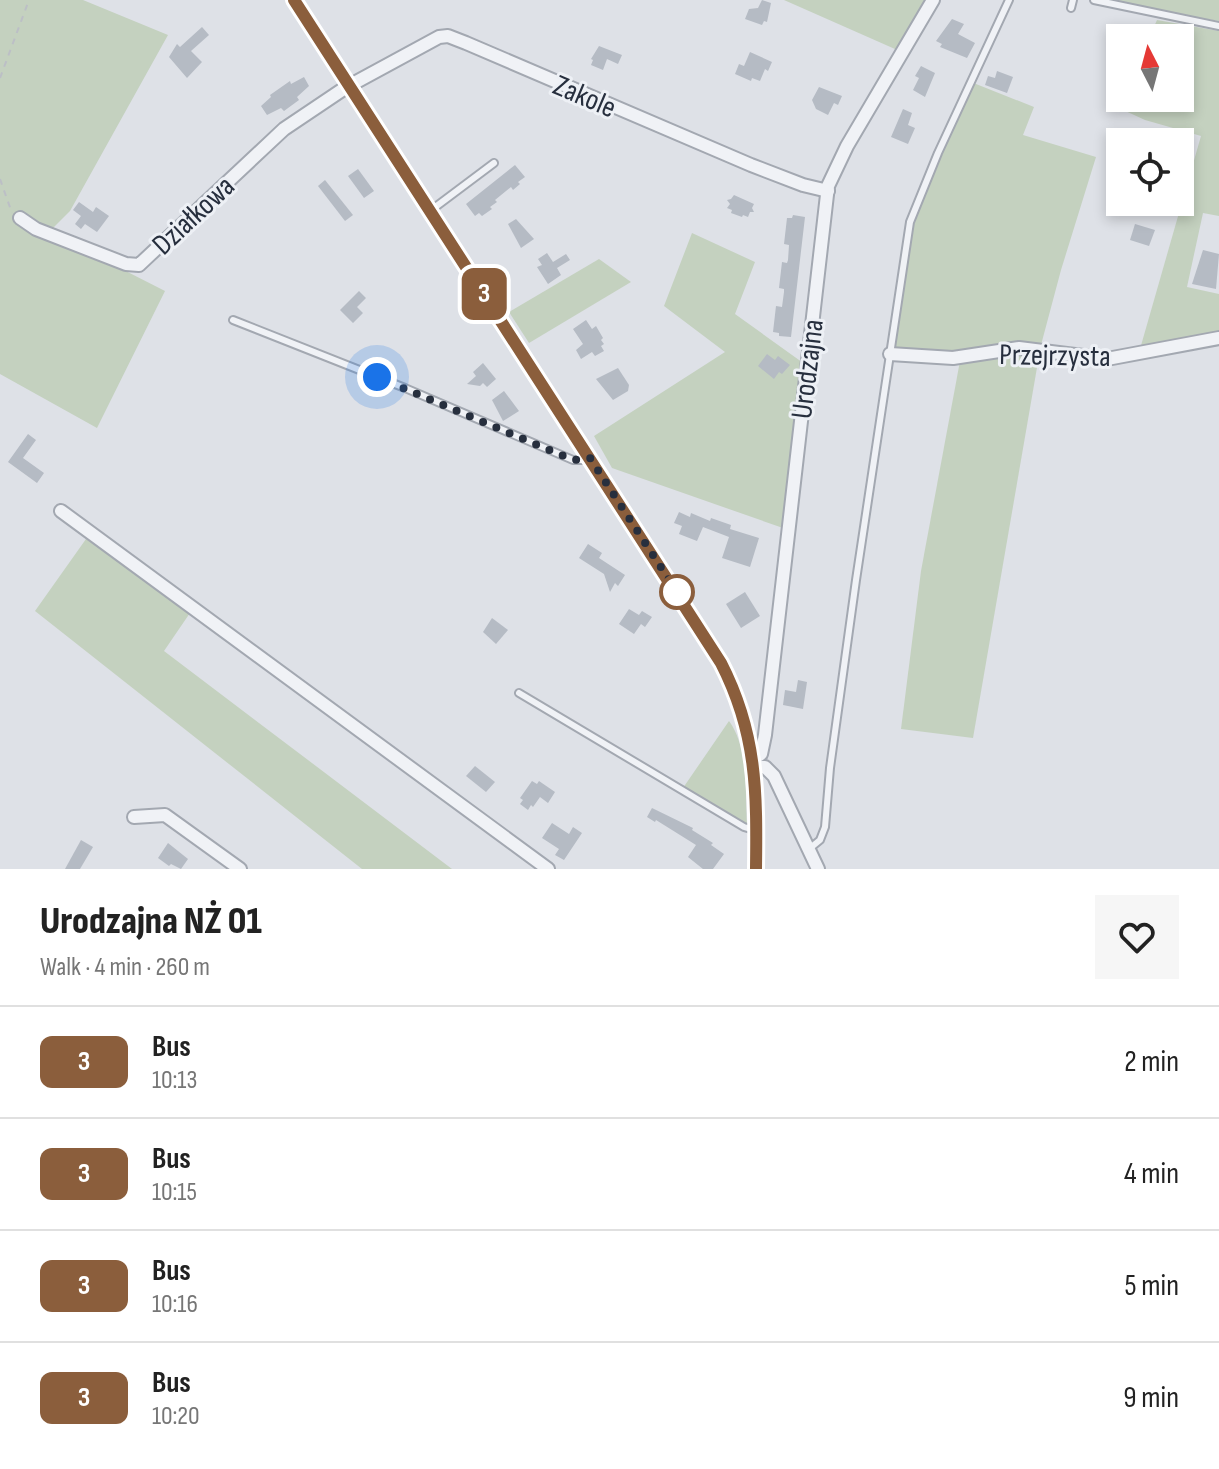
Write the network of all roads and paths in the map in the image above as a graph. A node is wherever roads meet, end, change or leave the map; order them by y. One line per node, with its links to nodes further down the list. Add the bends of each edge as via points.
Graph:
1 (29, 0): 7 (path)
2 (294, 0): 8 (street)
3 (933, 0): 11 (street, Urodzajna, via 847,146)
4 (1009, 0): 16 (lane, via 910,222)
5 (1094, 0): 6 (lane)
6 (1219, 26)
7 (0, 78)
8 (349, 86): 11 (street, Zakole, via 448,36 751,165); 12 (street); 13 (street, Działkowa, via 284,129 139,265 36,229)
9 (494, 163): 12 (lane)
10 (0, 179): 13 (path, via 11,212)
11 (828, 191): 20 (street, Urodzajna, via 765,735)
12 (430, 211): 17 (street)
13 (20, 218)
14 (233, 320): 17 (lane, via 573,460)
15 (1219, 338): 16 (street, Przejrzysta, via 1107,359 1019,348 953,358)
16 (890, 354): 23 (lane, via 825,827)
17 (590, 458): 20 (street, via 721,663 742,713)
18 (61, 511): 25 (street)
19 (519, 693): 22 (lane)
20 (754, 763): 22 (street); 23 (street, via 774,776)
21 (134, 817): 24 (street, via 165,815)
22 (757, 831): 26 (street)
23 (809, 849): 27 (street)
24 (240, 869)
25 (548, 869)
26 (756, 869)
27 (818, 869)

